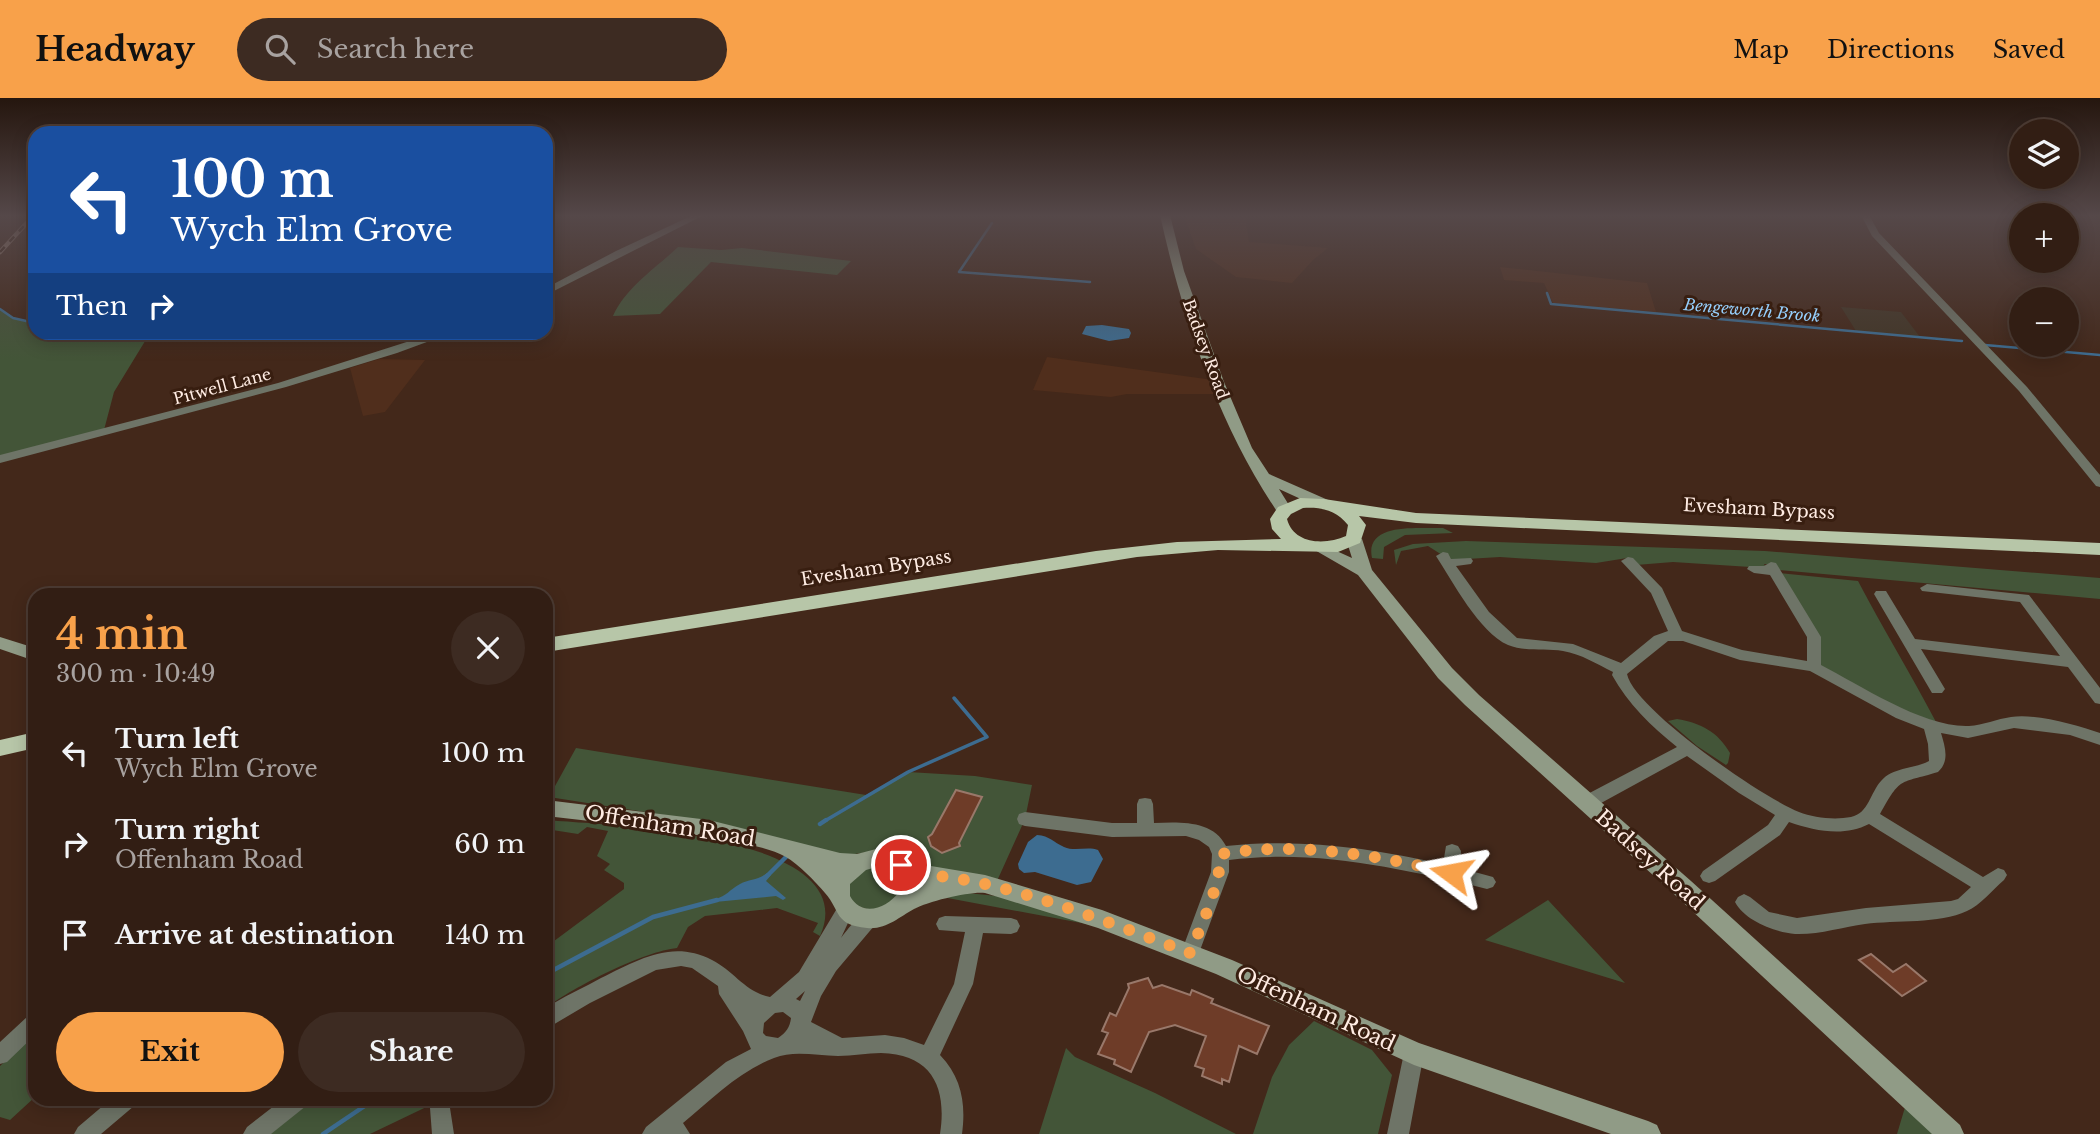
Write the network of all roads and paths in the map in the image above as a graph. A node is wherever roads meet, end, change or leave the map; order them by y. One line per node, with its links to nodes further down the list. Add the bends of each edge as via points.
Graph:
1 (600, 263): 4 (street)
2 (1176, 263): 7 (main road, Badsey Road, via 1212,369 1245,448)
3 (1902, 263): 8 (street, via 2023,389)
4 (553, 288)
5 (427, 340): 6 (street, Pitwell Lane, via 231,401)
6 (0, 459)
7 (1264, 477): 9 (main road); 10 (main road, Badsey Road)
8 (2100, 483)
9 (1330, 506): 10 (highway, Evesham Bypass, via 1300,503); 11 (highway, Evesham Bypass); 12 (highway, via 1353,519)
10 (1281, 515): 13 (highway, Evesham Bypass, via 1255,531); 14 (highway, via 1283,534)
11 (1416, 518): 12 (highway, Evesham Bypass, via 1370,525); 15 (highway, Evesham Bypass)
12 (1355, 535): 16 (highway, Evesham Bypass, via 1334,548); 20 (main road, Badsey Road)
13 (1213, 543): 14 (highway, Evesham Bypass); 26 (highway, Evesham Bypass, via 1038,566)
14 (1300, 545): 16 (highway, Evesham Bypass)
15 (2096, 547)
16 (1321, 549): 20 (main road, Badsey Road)
17 (1466, 561): 30 (street, via 1446,560 1503,635 1524,645 1563,646)
18 (1628, 561): 23 (street, via 1657,590)
19 (1754, 569): 29 (street, via 1772,569 1814,638)
20 (1364, 571): 38 (main road, Badsey Road, via 1445,673)
21 (1927, 588): 28 (street, via 2024,598)
22 (1881, 594): 25 (street)
23 (1677, 636): 29 (street, via 1751,658); 30 (street, via 1659,639)
24 (0, 643): 27 (main road)
25 (1910, 643): 28 (street); 31 (street)
26 (553, 644)
27 (28, 653)
28 (2072, 662): 32 (street)
29 (1814, 667): 33 (street)
30 (1622, 670): 37 (street, via 1622,686)
31 (1937, 689)
32 (2100, 699)
33 (1931, 726): 34 (street, via 1968,732 2014,722 2071,729); 42 (street, via 1939,759 1928,770 1895,778 1885,786)
34 (2100, 739)
35 (28, 742): 36 (highway)
36 (0, 748)
37 (1688, 748): 38 (street); 41 (street)
38 (1586, 803): 84 (main road, Badsey Road)
39 (1145, 804): 44 (street)
40 (553, 809): 45 (main road, Offenham Road, via 702,827)
41 (1786, 813): 42 (street, via 1824,824 1858,822); 51 (street, via 1774,830)
42 (1870, 816): 55 (street, via 1991,880 1964,905 1951,909 1788,926 1763,917)
43 (1025, 819): 44 (street, via 1081,828)
44 (1146, 829): 47 (street, via 1197,831 1216,842)
45 (793, 850): 48 (main road, Offenham Road); 54 (main road, Offenham Road)
46 (1452, 851): 50 (street)
47 (1221, 854): 50 (street, via 1281,847); 61 (street, via 1220,872)
48 (856, 863): 49 (main road, via 880,858); 54 (main road, via 840,879)
49 (901, 865): 53 (main road, Offenham Road, via 923,874); 56 (main road, via 911,882)
50 (1451, 873): 52 (street)
51 (1709, 876)
52 (1487, 882)
53 (985, 884): 56 (main road, Offenham Road, via 928,893); 61 (main road, Offenham Road)
54 (841, 900): 57 (main road, via 852,915); 63 (street, via 836,929 806,978)
55 (1744, 902)
56 (904, 903): 57 (main road, via 890,914)
57 (871, 919): 65 (street, via 846,942 813,988)
58 (945, 924): 59 (street)
59 (976, 925): 60 (street); 72 (street, via 963,984)
60 (1011, 926)
61 (1190, 953): 70 (main road, Offenham Road)
62 (721, 977): 63 (street, via 749,1001); 64 (street, via 704,964 660,959 629,971); 67 (street)
63 (773, 1005): 65 (street, via 790,1005); 67 (street, via 758,1015)
64 (553, 1014)
65 (802, 1023): 68 (street); 69 (street, via 821,1039)
66 (28, 1029): 71 (street)
67 (753, 1031): 68 (street, via 760,1044); 73 (street)
68 (780, 1046): 69 (street); 73 (street)
69 (845, 1047): 72 (street, via 887,1044)
70 (1414, 1054): 82 (street); 83 (main road, Offenham Road)
71 (0, 1055)
72 (929, 1057): 81 (street, via 951,1091 955,1114)
73 (733, 1069): 77 (street)
74 (119, 1106): 78 (street)
75 (283, 1106): 79 (street)
76 (441, 1106): 80 (street)
77 (667, 1131)
78 (85, 1134)
79 (254, 1134)
80 (443, 1134)
81 (951, 1134)
82 (1398, 1134)
83 (1648, 1134)
84 (1951, 1134)

